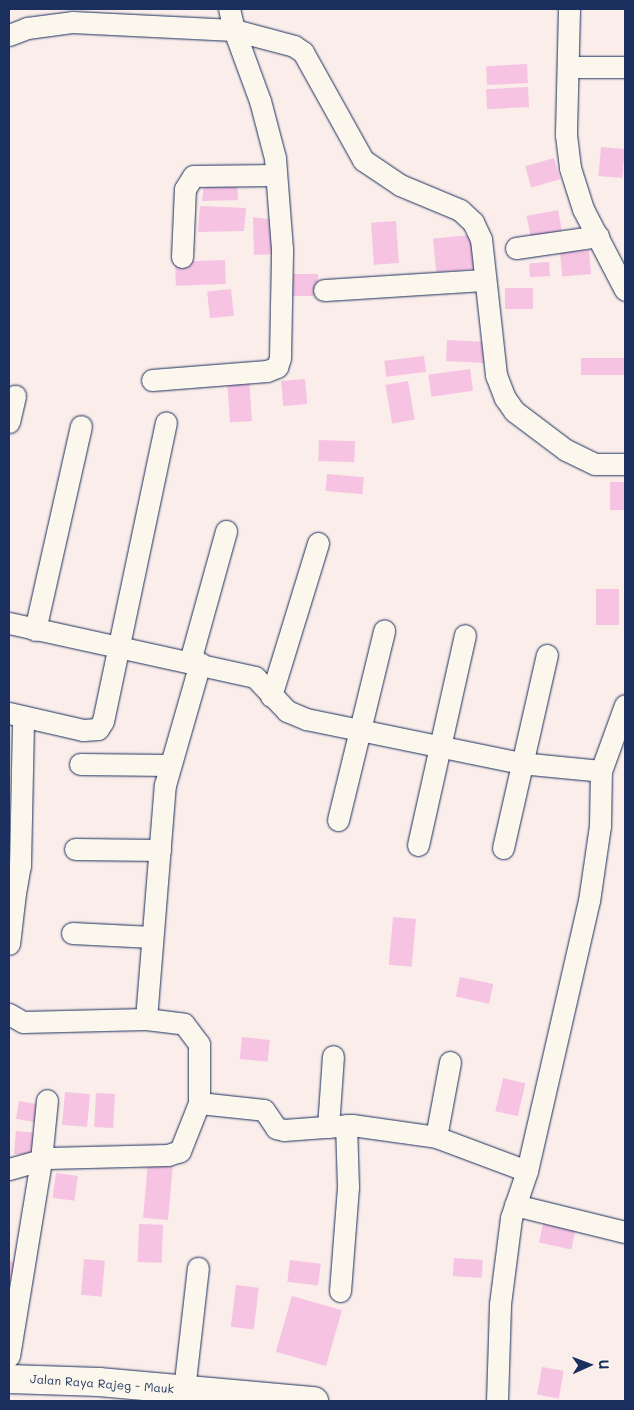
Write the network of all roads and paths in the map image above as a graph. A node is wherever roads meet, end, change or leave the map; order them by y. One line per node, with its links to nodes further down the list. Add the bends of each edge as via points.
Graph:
1 (229, 9): 3 (street)
2 (569, 9): 5 (street)
3 (234, 30): 4 (street, via 72,22 27,28); 7 (street, via 260,101); 11 (street, via 294,46 303,52 363,160 400,185 460,210 473,222 481,239)
4 (9, 36)
5 (568, 67): 6 (street); 8 (street, via 566,135 570,168 583,209)
6 (625, 67)
7 (276, 175): 10 (street, via 192,176 185,189); 14 (street, via 282,249 277,368)
8 (598, 236): 9 (street); 13 (street)
9 (516, 248)
10 (182, 257)
11 (485, 280): 12 (street); 19 (street, via 496,375 514,411 566,450 595,464)
12 (324, 290)
13 (625, 290)
14 (152, 380)
15 (15, 396): 16 (street)
16 (9, 422)
17 (166, 423): 26 (street)
18 (81, 426): 23 (street)
19 (625, 464)
20 (226, 530): 28 (street)
21 (318, 542): 29 (street)
22 (9, 623): 23 (street)
23 (35, 630): 26 (street)
24 (384, 631): 32 (street)
25 (465, 635): 34 (street)
26 (117, 646): 28 (street); 31 (street, via 103,721 98,728 83,730)
27 (547, 655): 35 (street)
28 (195, 662): 29 (street, via 254,677); 37 (street)
29 (271, 696): 32 (street, via 287,711 306,719)
30 (625, 705): 33 (street)
31 (16, 715): 44 (street, via 20,866)
32 (360, 729): 34 (street); 39 (street)
33 (618, 742): 38 (street)
34 (440, 746): 35 (street); 40 (street)
35 (520, 763): 38 (street); 41 (street)
36 (80, 764): 37 (street)
37 (168, 765): 43 (street)
38 (601, 771): 58 (street, via 600,826 589,901)
39 (338, 820)
40 (418, 845)
41 (503, 848)
42 (75, 849): 43 (street)
43 (160, 850): 46 (street)
44 (12, 890): 47 (street)
45 (72, 933): 46 (street)
46 (152, 937): 49 (street)
47 (9, 944)
48 (9, 1014): 49 (street, via 23,1022)
49 (146, 1019): 53 (street, via 184,1024 193,1032 199,1044)
50 (333, 1056): 54 (street)
51 (450, 1062): 55 (street)
52 (47, 1100): 56 (street)
53 (199, 1103): 54 (street, via 264,1110 276,1128 284,1130); 56 (street, via 180,1151 168,1155)
54 (337, 1126): 55 (street); 62 (street, via 348,1188)
55 (436, 1137): 58 (street)
56 (41, 1160): 57 (street); 63 (street)
57 (9, 1169)
58 (527, 1171): 59 (street)
59 (515, 1205): 60 (street); 69 (street, via 500,1304)
60 (625, 1232)
61 (198, 1268): 65 (street)
62 (340, 1291)
63 (9, 1356)
64 (9, 1379): 65 (main road, Jalan Raya Rajeg - Mauk)
65 (184, 1390): 66 (main road, Jalan Raya Rajeg - Mauk)
66 (231, 1397): 67 (main road, Jalan Raya Rajeg - Mauk)
67 (284, 1400): 68 (main road, Jalan Raya Rajeg - Mauk)
68 (314, 1401)
69 (497, 1401)

